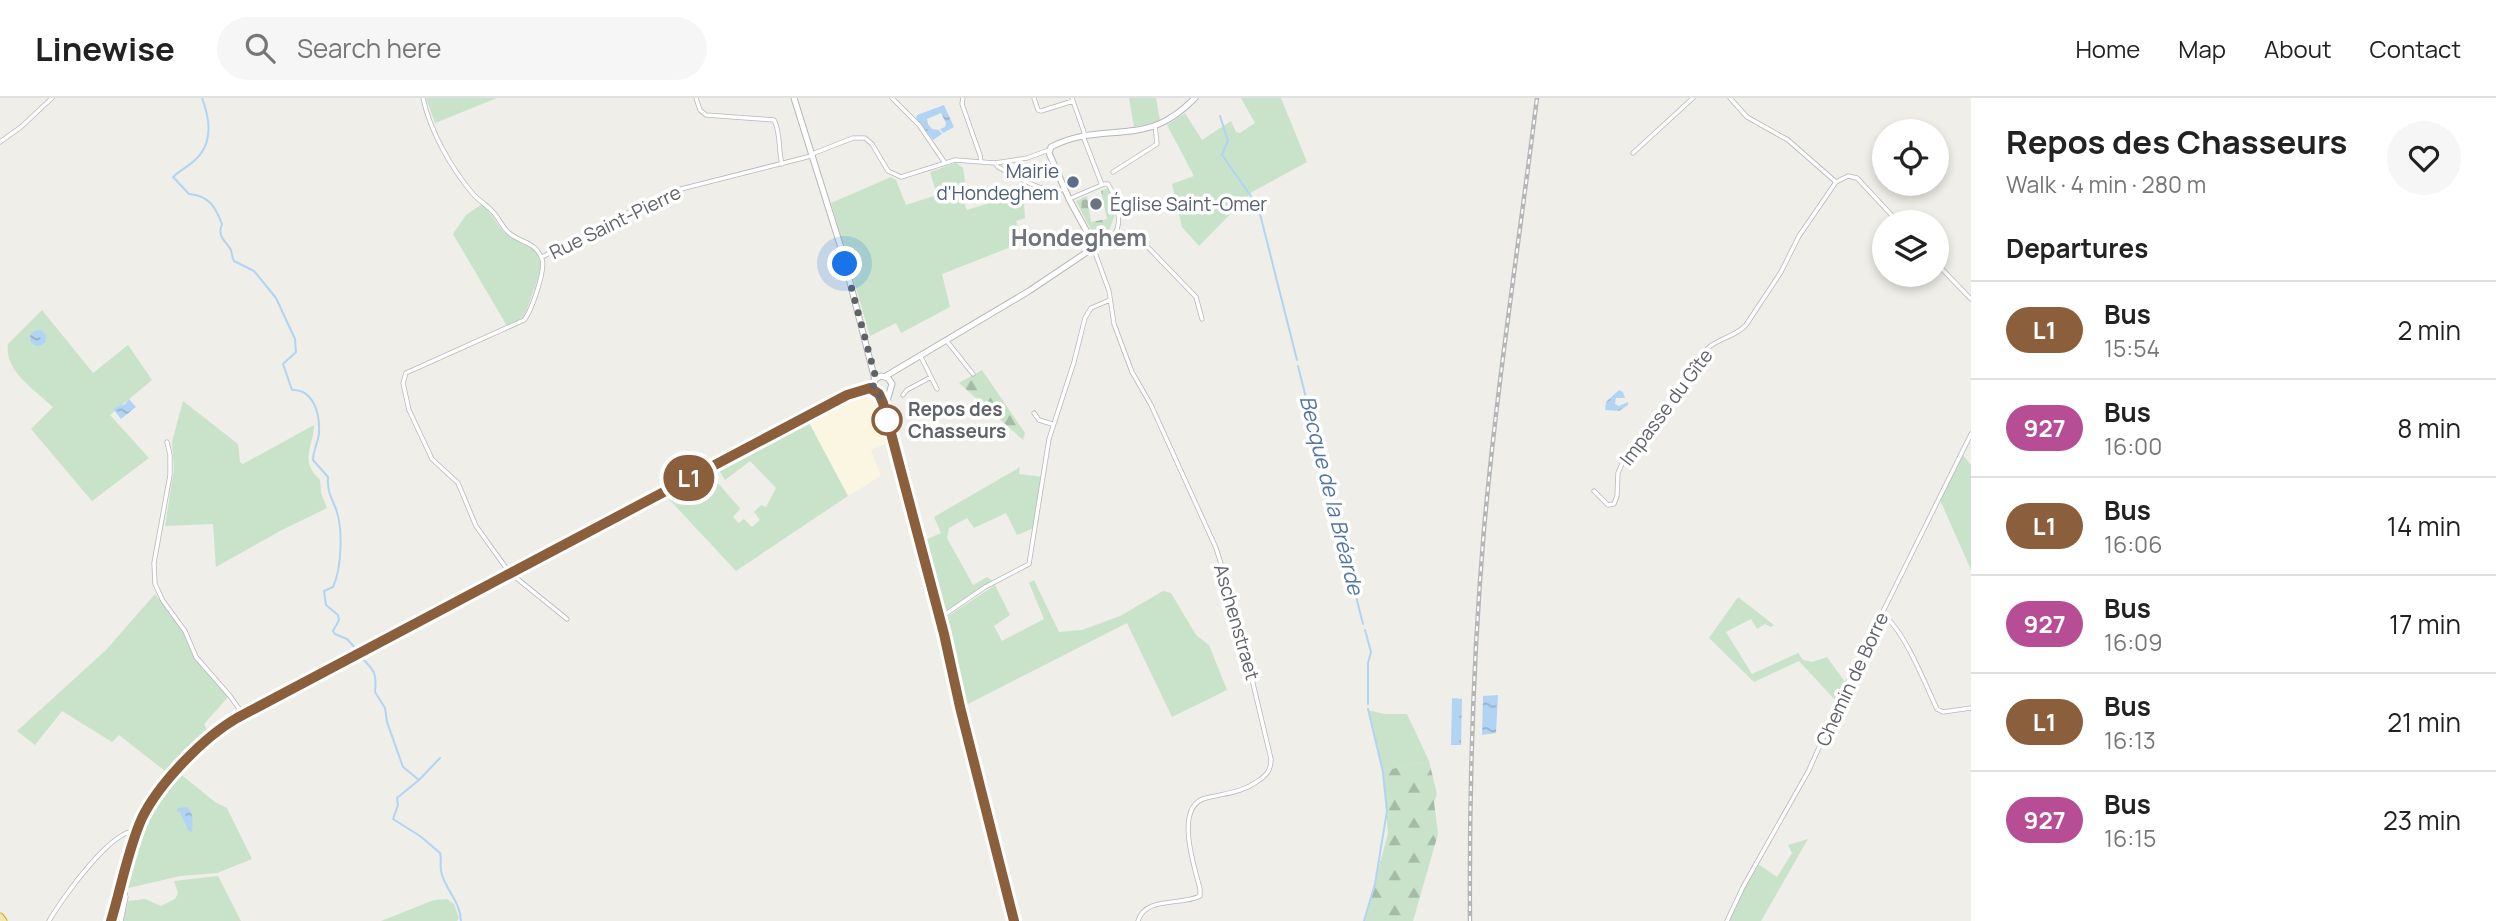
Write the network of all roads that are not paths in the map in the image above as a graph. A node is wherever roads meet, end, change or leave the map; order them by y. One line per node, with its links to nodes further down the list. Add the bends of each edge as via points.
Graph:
1 (52, 98): 14 (street)
2 (423, 98): 30 (street, via 445,152 470,190 508,232 531,244)
3 (696, 98): 21 (street, via 706,115 774,120)
4 (796, 98): 16 (street)
5 (892, 98): 19 (street, via 919,125)
6 (963, 98): 18 (street)
7 (1034, 98): 11 (street, via 1040,111)
8 (1195, 98): 12 (street)
9 (1693, 98): 17 (street)
10 (1730, 98): 23 (street, via 1747,117 1788,140)
11 (1073, 100): 13 (street)
12 (1155, 125): 13 (street); 22 (street, via 1157,144)
13 (1084, 136): 15 (street); 24 (street)
14 (0, 142)
15 (1049, 150): 20 (street, Rue Saint-Pierre); 25 (street)
16 (811, 153): 19 (street, Rue Saint-Pierre, via 860,137 870,142 894,175 909,176); 21 (street, Rue Saint-Pierre); 37 (street)
17 (1633, 153)
18 (981, 162): 19 (street, Rue Saint-Pierre); 20 (street, Rue Saint-Pierre)
19 (945, 163)
20 (995, 163): 25 (street, via 1041,188)
21 (782, 164): 30 (street, Rue Saint-Pierre, via 681,189)
22 (1113, 172)
23 (1836, 181): 27 (street, via 1856,177); 52 (street, Impasse du Gîte, via 1746,325 1708,348 1624,459 1615,502 1608,505)
24 (1102, 185): 26 (street); 28 (street, via 1110,186 1117,210)
25 (1064, 189): 26 (street)
26 (1069, 199): 29 (street)
27 (1887, 210)
28 (1116, 232): 29 (street); 34 (street, via 1133,233 1142,240 1194,295)
29 (1093, 247): 33 (street, Aschenstraet); 35 (street)
30 (541, 257): 53 (street, via 543,273 524,320 403,378 410,413 430,456 458,483 476,526)
31 (1949, 276): 32 (street)
32 (1971, 299)
33 (1110, 300): 49 (street, via 1085,315); 65 (street, Aschenstraet, via 1130,369 1217,551 1272,761 1266,774 1246,789 1202,799 1194,806 1188,840 1200,896 1146,908)
34 (1202, 319)
35 (946, 340): 36 (street); 39 (street)
36 (920, 355): 38 (street); 41 (street)
37 (871, 363): 40 (street); 42 (street)
38 (904, 364): 40 (street); 43 (street)
39 (973, 374)
40 (884, 376): 42 (street); 43 (street)
41 (931, 377): 44 (street); 46 (street)
42 (874, 383): 45 (street); 53 (street)
43 (891, 388): 45 (street); 48 (street)
44 (937, 389)
45 (879, 394): 48 (street)
46 (903, 395)
47 (1034, 413): 49 (street, via 1039,420)
48 (886, 416): 55 (street)
49 (1053, 424): 55 (street, via 1029,564)
50 (1971, 434): 54 (street, Chemin de Borre)
51 (167, 442): 58 (street, via 170,480 154,563 155,584 196,657)
52 (1594, 491)
53 (510, 573): 56 (street); 58 (street)
54 (1882, 615): 57 (street, via 1904,643 1938,710); 66 (street, Chemin de Borre, via 1809,769)
55 (940, 618): 64 (street)
56 (566, 619)
57 (1971, 708)
58 (243, 715): 59 (street, via 197,748 150,804)
59 (138, 831): 60 (street); 61 (street, via 124,833 81,874)
60 (120, 892): 62 (street); 63 (street, via 127,897)
61 (49, 921)
62 (111, 921)
63 (121, 921)
64 (1014, 921)
65 (1138, 921)
66 (1727, 921)

